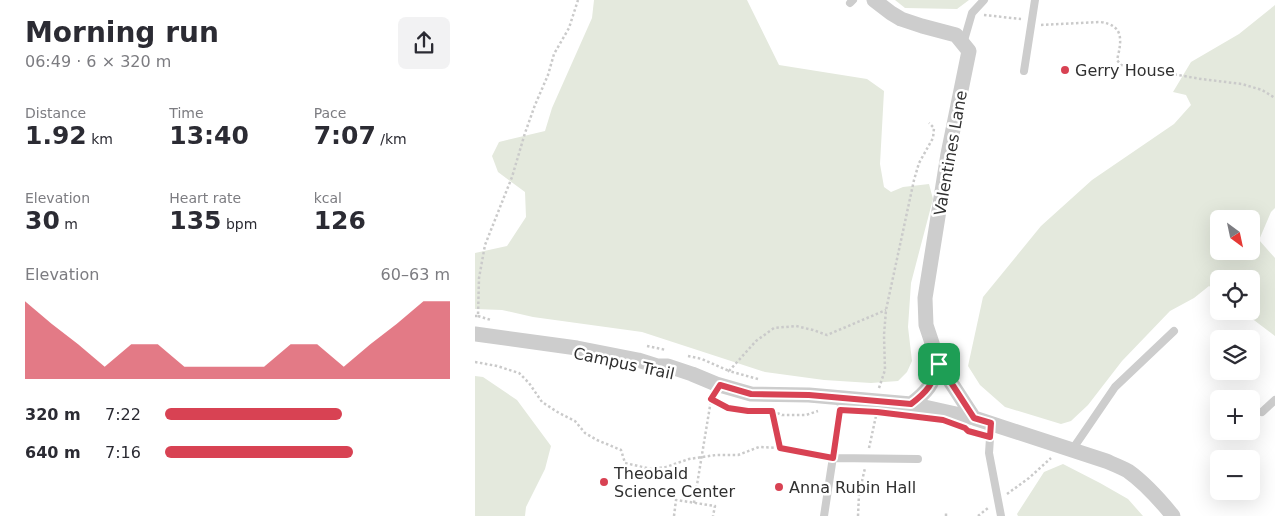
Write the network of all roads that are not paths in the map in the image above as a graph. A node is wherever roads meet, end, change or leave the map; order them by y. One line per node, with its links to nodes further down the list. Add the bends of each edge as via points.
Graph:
1 (874, 0): 4 (street, via 901,19 956,35)
2 (983, 0): 4 (lane, via 972,13)
3 (1035, 0): 5 (lane)
4 (963, 44): 8 (street, Valentines Lane, via 969,51 948,154 925,298 925,326)
5 (1024, 71)
6 (1174, 331): 15 (lane, via 1115,387)
7 (475, 334): 10 (street, via 577,348 668,366 751,394 809,395)
8 (939, 364): 11 (street, via 929,388); 13 (street, Valentines Lane)
9 (1275, 400): 12 (lane)
10 (841, 404): 11 (street); 16 (lane)
11 (911, 404): 13 (street)
12 (1262, 412)
13 (974, 418): 14 (street)
14 (991, 423): 15 (street); 19 (lane, via 989,453)
15 (1073, 450): 20 (street, via 1127,470)
16 (833, 458): 17 (lane); 18 (lane)
17 (918, 459)
18 (824, 516)
19 (1001, 516)
20 (1173, 516)

